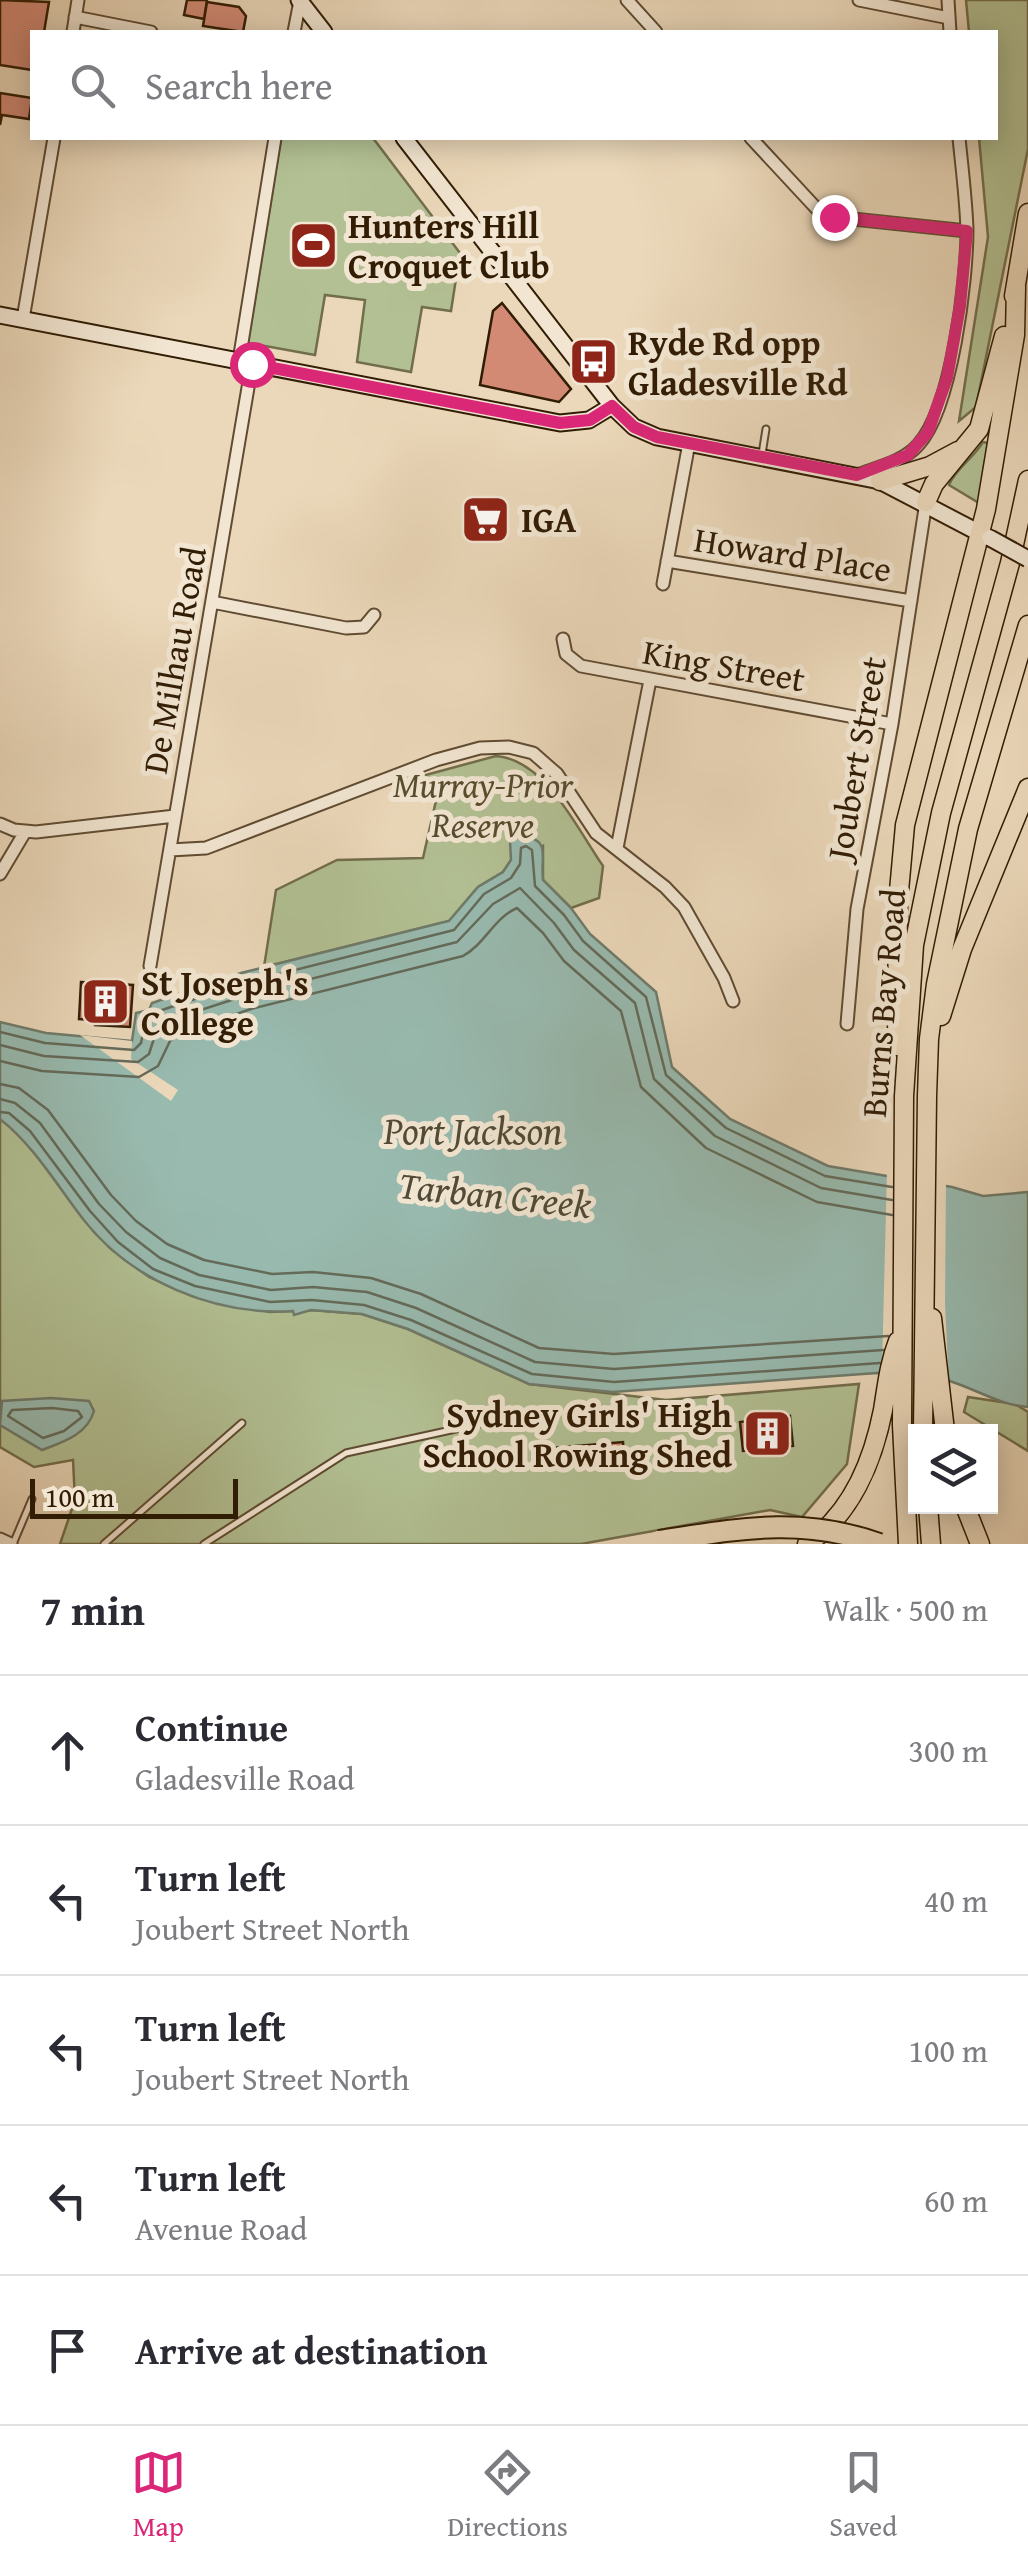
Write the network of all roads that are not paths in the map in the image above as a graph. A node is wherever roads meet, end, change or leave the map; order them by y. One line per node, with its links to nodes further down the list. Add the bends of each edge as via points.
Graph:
1 (78, 0): 6 (street)
2 (627, 0): 12 (street)
3 (860, 0): 7 (street)
4 (948, 0): 7 (street)
5 (299, 1): 10 (street); 11 (main road)
6 (75, 17): 8 (street); 9 (street)
7 (949, 18): 13 (street)
8 (73, 30)
9 (141, 30)
10 (294, 30)
11 (322, 30)
12 (654, 30)
13 (950, 30)
14 (54, 140): 23 (street)
15 (275, 140): 24 (street, De Milhau Road)
16 (406, 140): 25 (main road)
17 (754, 140): 20 (street, via 816,208 834,217)
18 (959, 140): 20 (street)
19 (1028, 213): 21 (main road)
20 (967, 231): 30 (street, via 954,342 937,414 908,455)
21 (1016, 287): 28 (main road); 34 (main road)
22 (0, 315): 23 (main road)
23 (23, 320): 24 (main road)
24 (246, 362): 25 (main road, via 560,423 590,420); 39 (street, De Milhau Road)
25 (612, 406): 27 (main road, via 642,431)
26 (766, 429): 29 (lane)
27 (689, 443): 29 (main road); 36 (street, Howard Place)
28 (971, 443): 32 (main road, via 930,466); 33 (main road)
29 (762, 457): 30 (main road)
30 (857, 475): 32 (main road)
31 (1028, 480): 55 (main road, Burns Bay Road, via 922,895)
32 (880, 481): 33 (main road)
33 (926, 502): 34 (main road); 38 (street, Joubert Street)
34 (986, 535): 35 (main road, bridge); 55 (main road, via 904,825 896,1033)
35 (1028, 559)
36 (667, 562): 37 (street, Howard Place); 38 (street, Howard Place)
37 (663, 584)
38 (911, 601): 44 (street, Joubert Street)
39 (212, 602): 40 (street, via 346,628 364,626); 46 (street, De Milhau Road)
40 (374, 615)
41 (1028, 626): 56 (main road, Burns Bay Road, via 948,919)
42 (563, 639): 43 (street, King Street, via 566,654 582,666)
43 (650, 680): 44 (street, King Street); 49 (street)
44 (892, 724): 54 (street, Joubert Street, via 857,909)
45 (1028, 788): 56 (main road, via 962,949)
46 (175, 816): 48 (street); 50 (street, De Milhau Road)
47 (0, 824): 48 (street)
48 (24, 835): 51 (street)
49 (617, 848): 50 (street, via 596,834 557,774 533,753 509,747 436,760 206,848); 53 (street, via 684,907)
50 (170, 850): 52 (street, De Milhau Road)
51 (0, 874)
52 (150, 966)
53 (733, 1001)
54 (847, 1024)
55 (904, 1096): 58 (main road, Burns Bay Road)
56 (927, 1096): 57 (main road, Burns Bay Road)
57 (926, 1258): 61 (main road, Burns Bay Road); 62 (main road)
58 (903, 1326): 71 (main road, via 869,1462 840,1512); 73 (main road, Burns Bay Road)
59 (506, 1418): 70 (lane, via 346,1453)
60 (242, 1423): 69 (lane)
61 (923, 1424)
62 (945, 1424)
63 (32, 1499): 68 (lane)
64 (928, 1514): 74 (main road)
65 (968, 1514): 75 (main road)
66 (0, 1539): 68 (street)
67 (659, 1541): 72 (highway, bridge, via 778,1525 822,1528)
68 (12, 1544)
69 (104, 1544)
70 (204, 1544)
71 (807, 1544)
72 (879, 1544)
73 (908, 1544)
74 (931, 1544)
75 (980, 1544)

